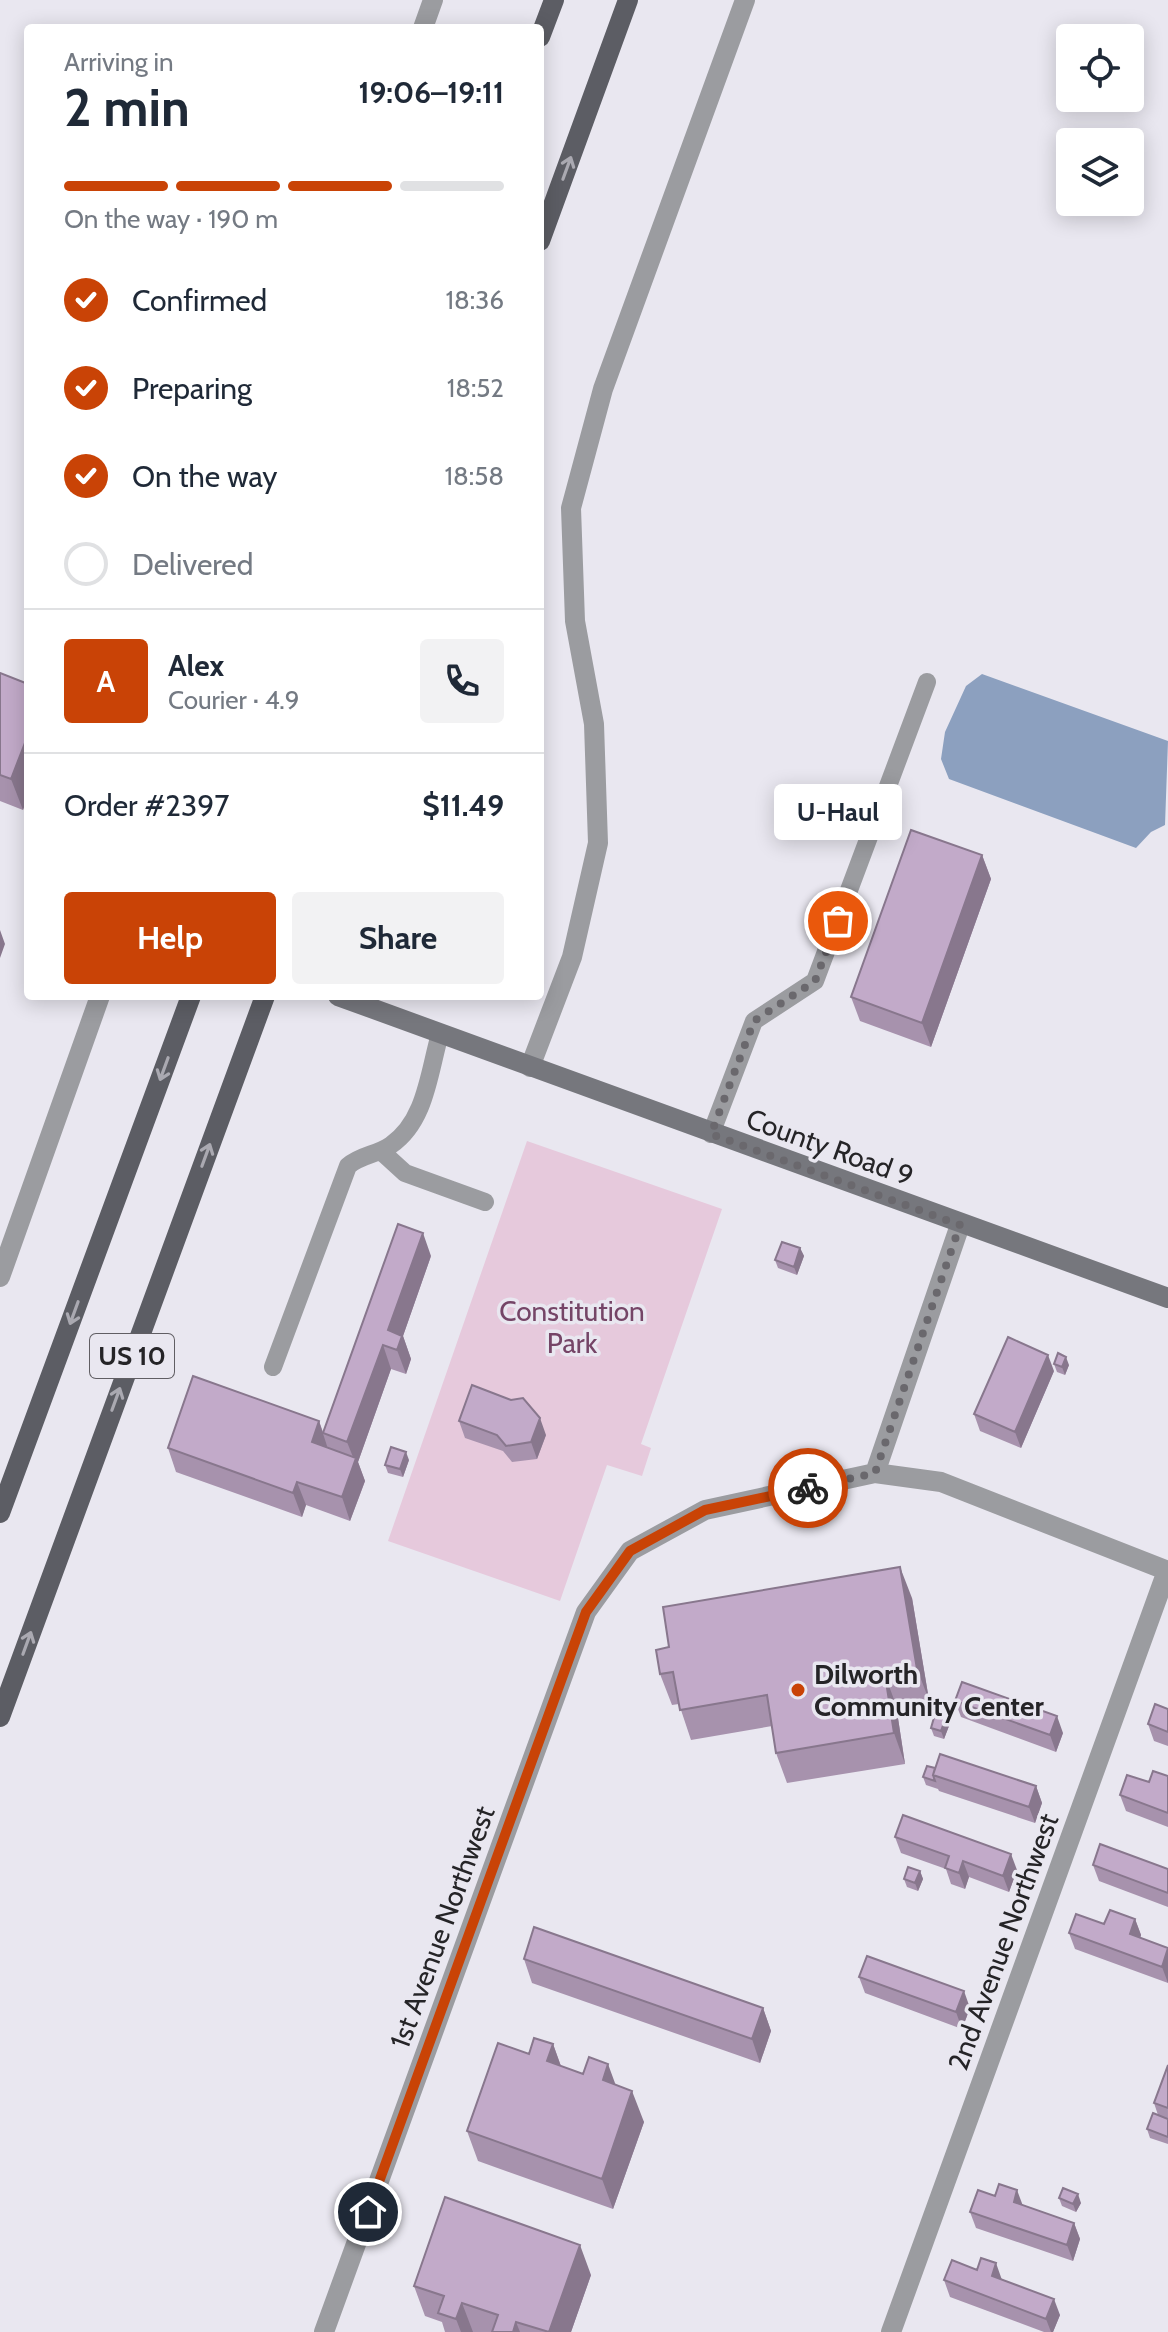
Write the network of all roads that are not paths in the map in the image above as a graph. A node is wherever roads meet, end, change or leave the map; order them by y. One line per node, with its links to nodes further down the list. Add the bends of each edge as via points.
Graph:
1 (433, 0): 5 (street)
2 (554, 0): 6 (main road)
3 (628, 0): 7 (main road, one-way to 3)
4 (745, 0): 14 (street, via 603,389 571,508 575,621 594,724 598,843 572,957)
5 (424, 24)
6 (544, 26)
7 (544, 230)
8 (927, 682): 15 (lane, via 815,981 754,1021)
9 (99, 1000): 19 (street)
10 (190, 1000): 23 (main road, US 10, one-way to 23)
11 (264, 1000): 25 (main road, US 10, one-way to 11)
12 (349, 1000): 13 (street, County Road 9)
13 (440, 1034): 14 (street, County Road 9); 16 (lane, via 418,1115 405,1135)
14 (530, 1067): 15 (street, County Road 9)
15 (711, 1134): 18 (street, County Road 9)
16 (382, 1152): 17 (lane, via 405,1173); 21 (lane, via 348,1166)
17 (485, 1202)
18 (960, 1225): 20 (street, County Road 9); 22 (street)
19 (0, 1277)
20 (1168, 1298)
21 (273, 1367)
22 (875, 1473): 24 (street, via 941,1482); 26 (street, 1st Avenue Northwest, via 705,1510 630,1551 586,1612)
23 (0, 1513)
24 (1168, 1571): 27 (street, 2nd Avenue Northwest)
25 (0, 1717)
26 (324, 2332)
27 (891, 2332)

